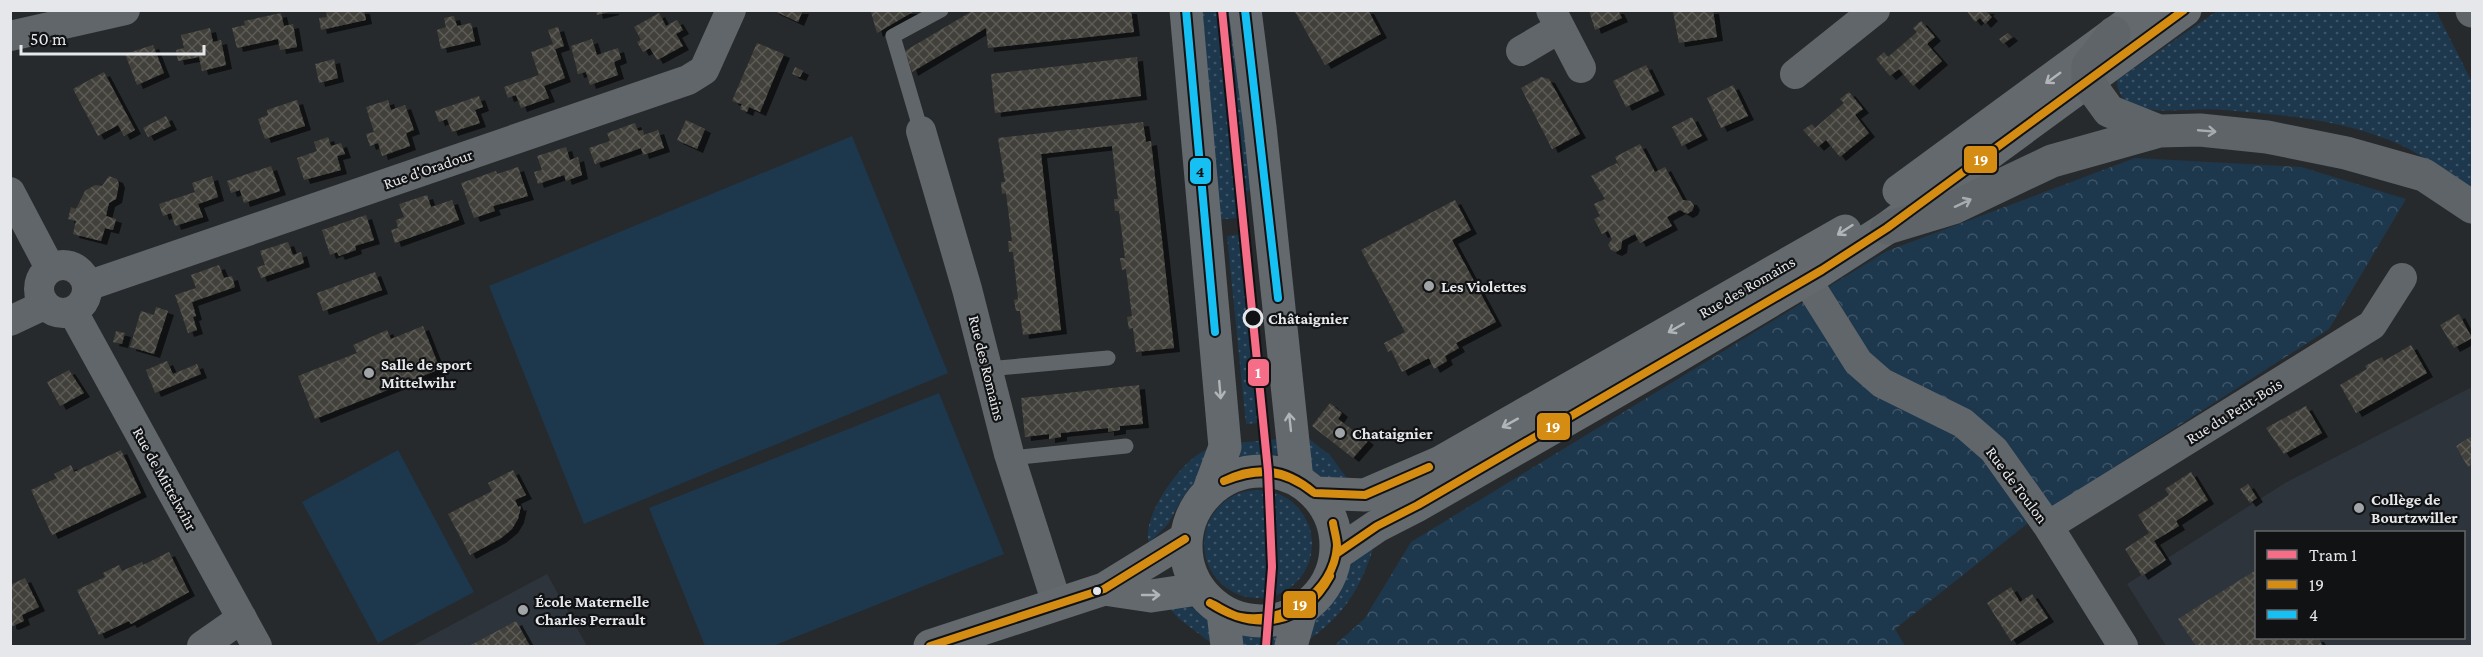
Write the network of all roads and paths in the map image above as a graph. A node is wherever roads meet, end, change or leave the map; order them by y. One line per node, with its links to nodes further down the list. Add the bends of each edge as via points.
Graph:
1 (125, 10): 11 (street)
2 (731, 10): 24 (street, Rue d'Oradour, via 705,69 688,80)
3 (941, 10): 16 (lane, via 893,36)
4 (1186, 10): 33 (main road, one-way to 33, via 1225,447)
5 (1245, 10): 32 (main road, one-way to 5)
6 (1875, 10): 14 (street)
7 (2146, 10): 10 (main road, Rue des Romains)
8 (2185, 10): 15 (main road, Rue des Romains)
9 (1555, 20): 12 (street); 13 (street)
10 (2114, 33): 15 (highway, via 2088,66); 22 (main road, Rue des Romains, one-way to 22, via 1846,230)
11 (10, 36)
12 (1521, 51)
13 (1581, 68)
14 (1795, 74)
15 (2088, 82): 17 (highway, via 2109,111); 20 (main road, Rue des Romains)
16 (921, 131): 29 (street, Rue des Romains)
17 (2158, 131): 19 (highway, one-way to 19, via 2200,130 2267,137 2346,153 2424,175); 20 (highway, one-way to 17, via 1953,208 2052,161)
18 (10, 192): 21 (street)
19 (2472, 207)
20 (1887, 228): 22 (main road, Rue des Romains)
21 (51, 268): 24 (street, via 74,267); 25 (street, via 39,285)
22 (1800, 270): 32 (main road, Rue des Romains, one-way to 32, via 1439,463 1365,495); 34 (street, Rue de Toulon, via 1858,362 1882,383 1963,423 1994,450); 36 (main road, Rue des Romains, via 1494,461 1377,526)
23 (2402, 278): 34 (street, Rue du Petit-Bois, via 2372,325)
24 (87, 286): 26 (street, via 84,301)
25 (44, 305): 26 (street, via 57,313); 27 (street)
26 (73, 312): 42 (street, Rue de Mittelwihr)
27 (10, 321)
28 (1108, 358): 29 (lane)
29 (987, 369): 31 (street, Rue des Romains)
30 (1126, 446): 31 (lane)
31 (1011, 458): 39 (street, Rue des Romains)
32 (1306, 486): 33 (main road, via 1268,471 1242,473); 36 (main road, via 1328,511 1335,532)
33 (1209, 490): 35 (main road, via 1197,504)
34 (2048, 526): 48 (street, Rue de Toulon)
35 (1185, 539): 37 (main road); 38 (main road, via 1185,556)
36 (1336, 554): 40 (main road, via 1330,576 1318,596)
37 (1104, 589): 38 (main road, one-way to 38, via 1151,596); 39 (main road)
38 (1198, 589): 41 (main road)
39 (1057, 604): 45 (main road)
40 (1301, 610): 41 (main road, via 1268,621 1240,619); 47 (main road)
41 (1223, 612): 46 (main road)
42 (242, 618): 43 (street); 44 (street, Rue de Mittelwihr)
43 (202, 646)
44 (257, 646)
45 (930, 646)
46 (1227, 646)
47 (1291, 646)
48 (2123, 646)

